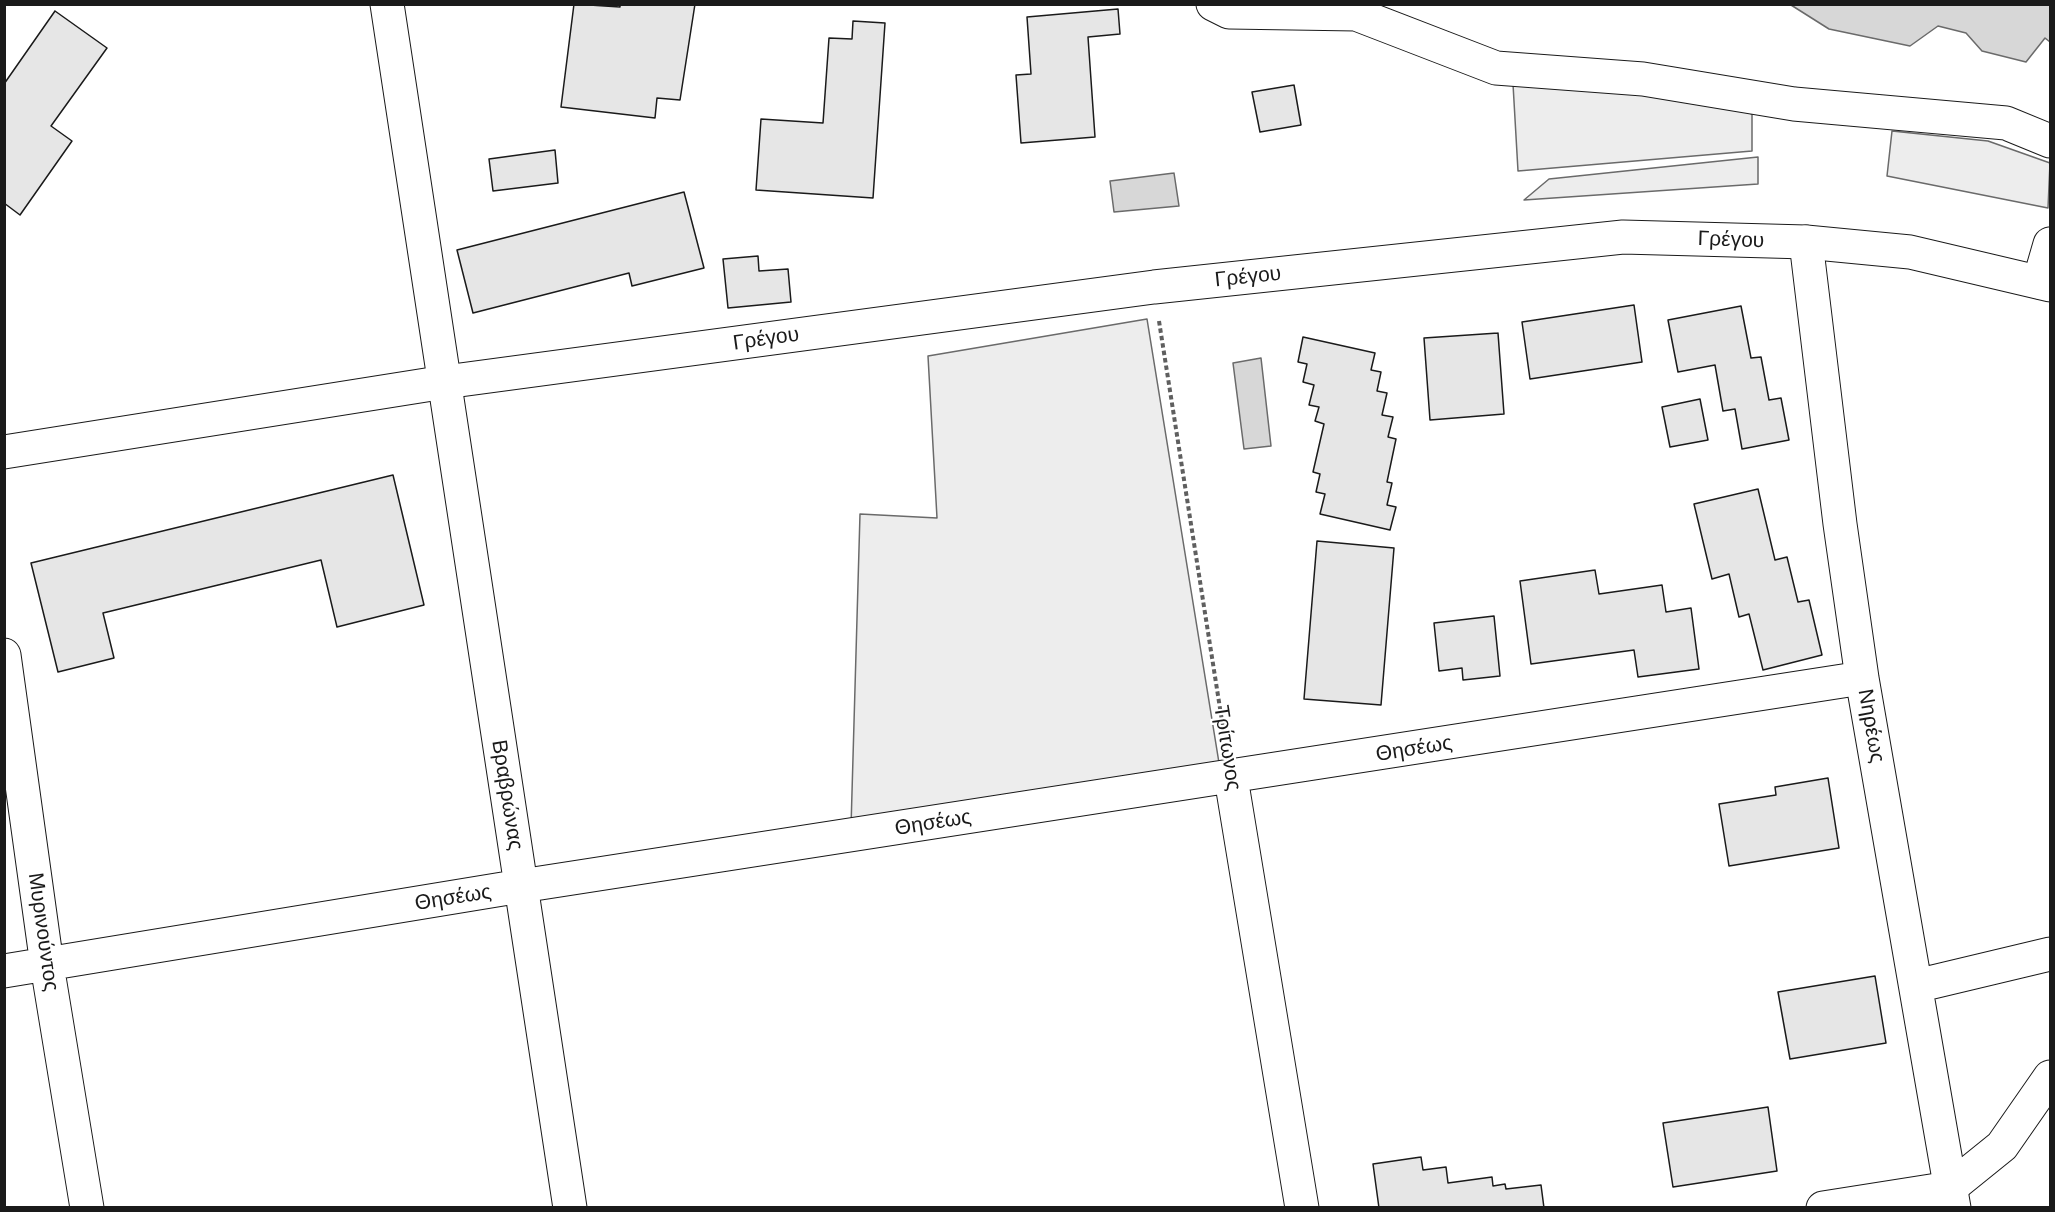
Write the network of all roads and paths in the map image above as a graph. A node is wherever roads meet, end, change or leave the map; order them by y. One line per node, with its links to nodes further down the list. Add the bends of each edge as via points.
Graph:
1 (387, 4): 8 (street, Βραβρώνας)
2 (1214, 4): 3 (street, via 1229,12 1356,14 1496,68 1643,79 1794,104 2006,123)
3 (2050, 141)
4 (1806, 242): 6 (street, Γρέγου, via 1910,252); 7 (street, Γρέγου, via 1623,237); 11 (street, Νηρέως)
5 (2050, 244): 6 (street)
6 (2045, 284)
7 (1154, 287): 8 (street, Γρέγου); 12 (path, Τρίτωνος)
8 (445, 382): 9 (street, Γρέγου); 13 (street, Βραβρώνας)
9 (4, 452)
10 (4, 655): 15 (street, Μυρινούντος)
11 (1863, 678): 12 (street, Θησέως); 17 (street, Νηρέως)
12 (1231, 778): 13 (street, Θησέως); 22 (street, Τρίτωνος)
13 (521, 886): 15 (street, Θησέως); 21 (street, Βραβρώνας)
14 (2050, 954): 17 (street)
15 (47, 965): 16 (street, Θησέως); 20 (street, Μυρινούντος)
16 (4, 971)
17 (1916, 986): 19 (street, Νηρέως)
18 (2050, 1077): 19 (street, via 2002,1146)
19 (1952, 1198): 23 (street)
20 (87, 1208)
21 (570, 1208)
22 (1302, 1208)
23 (1823, 1208)

